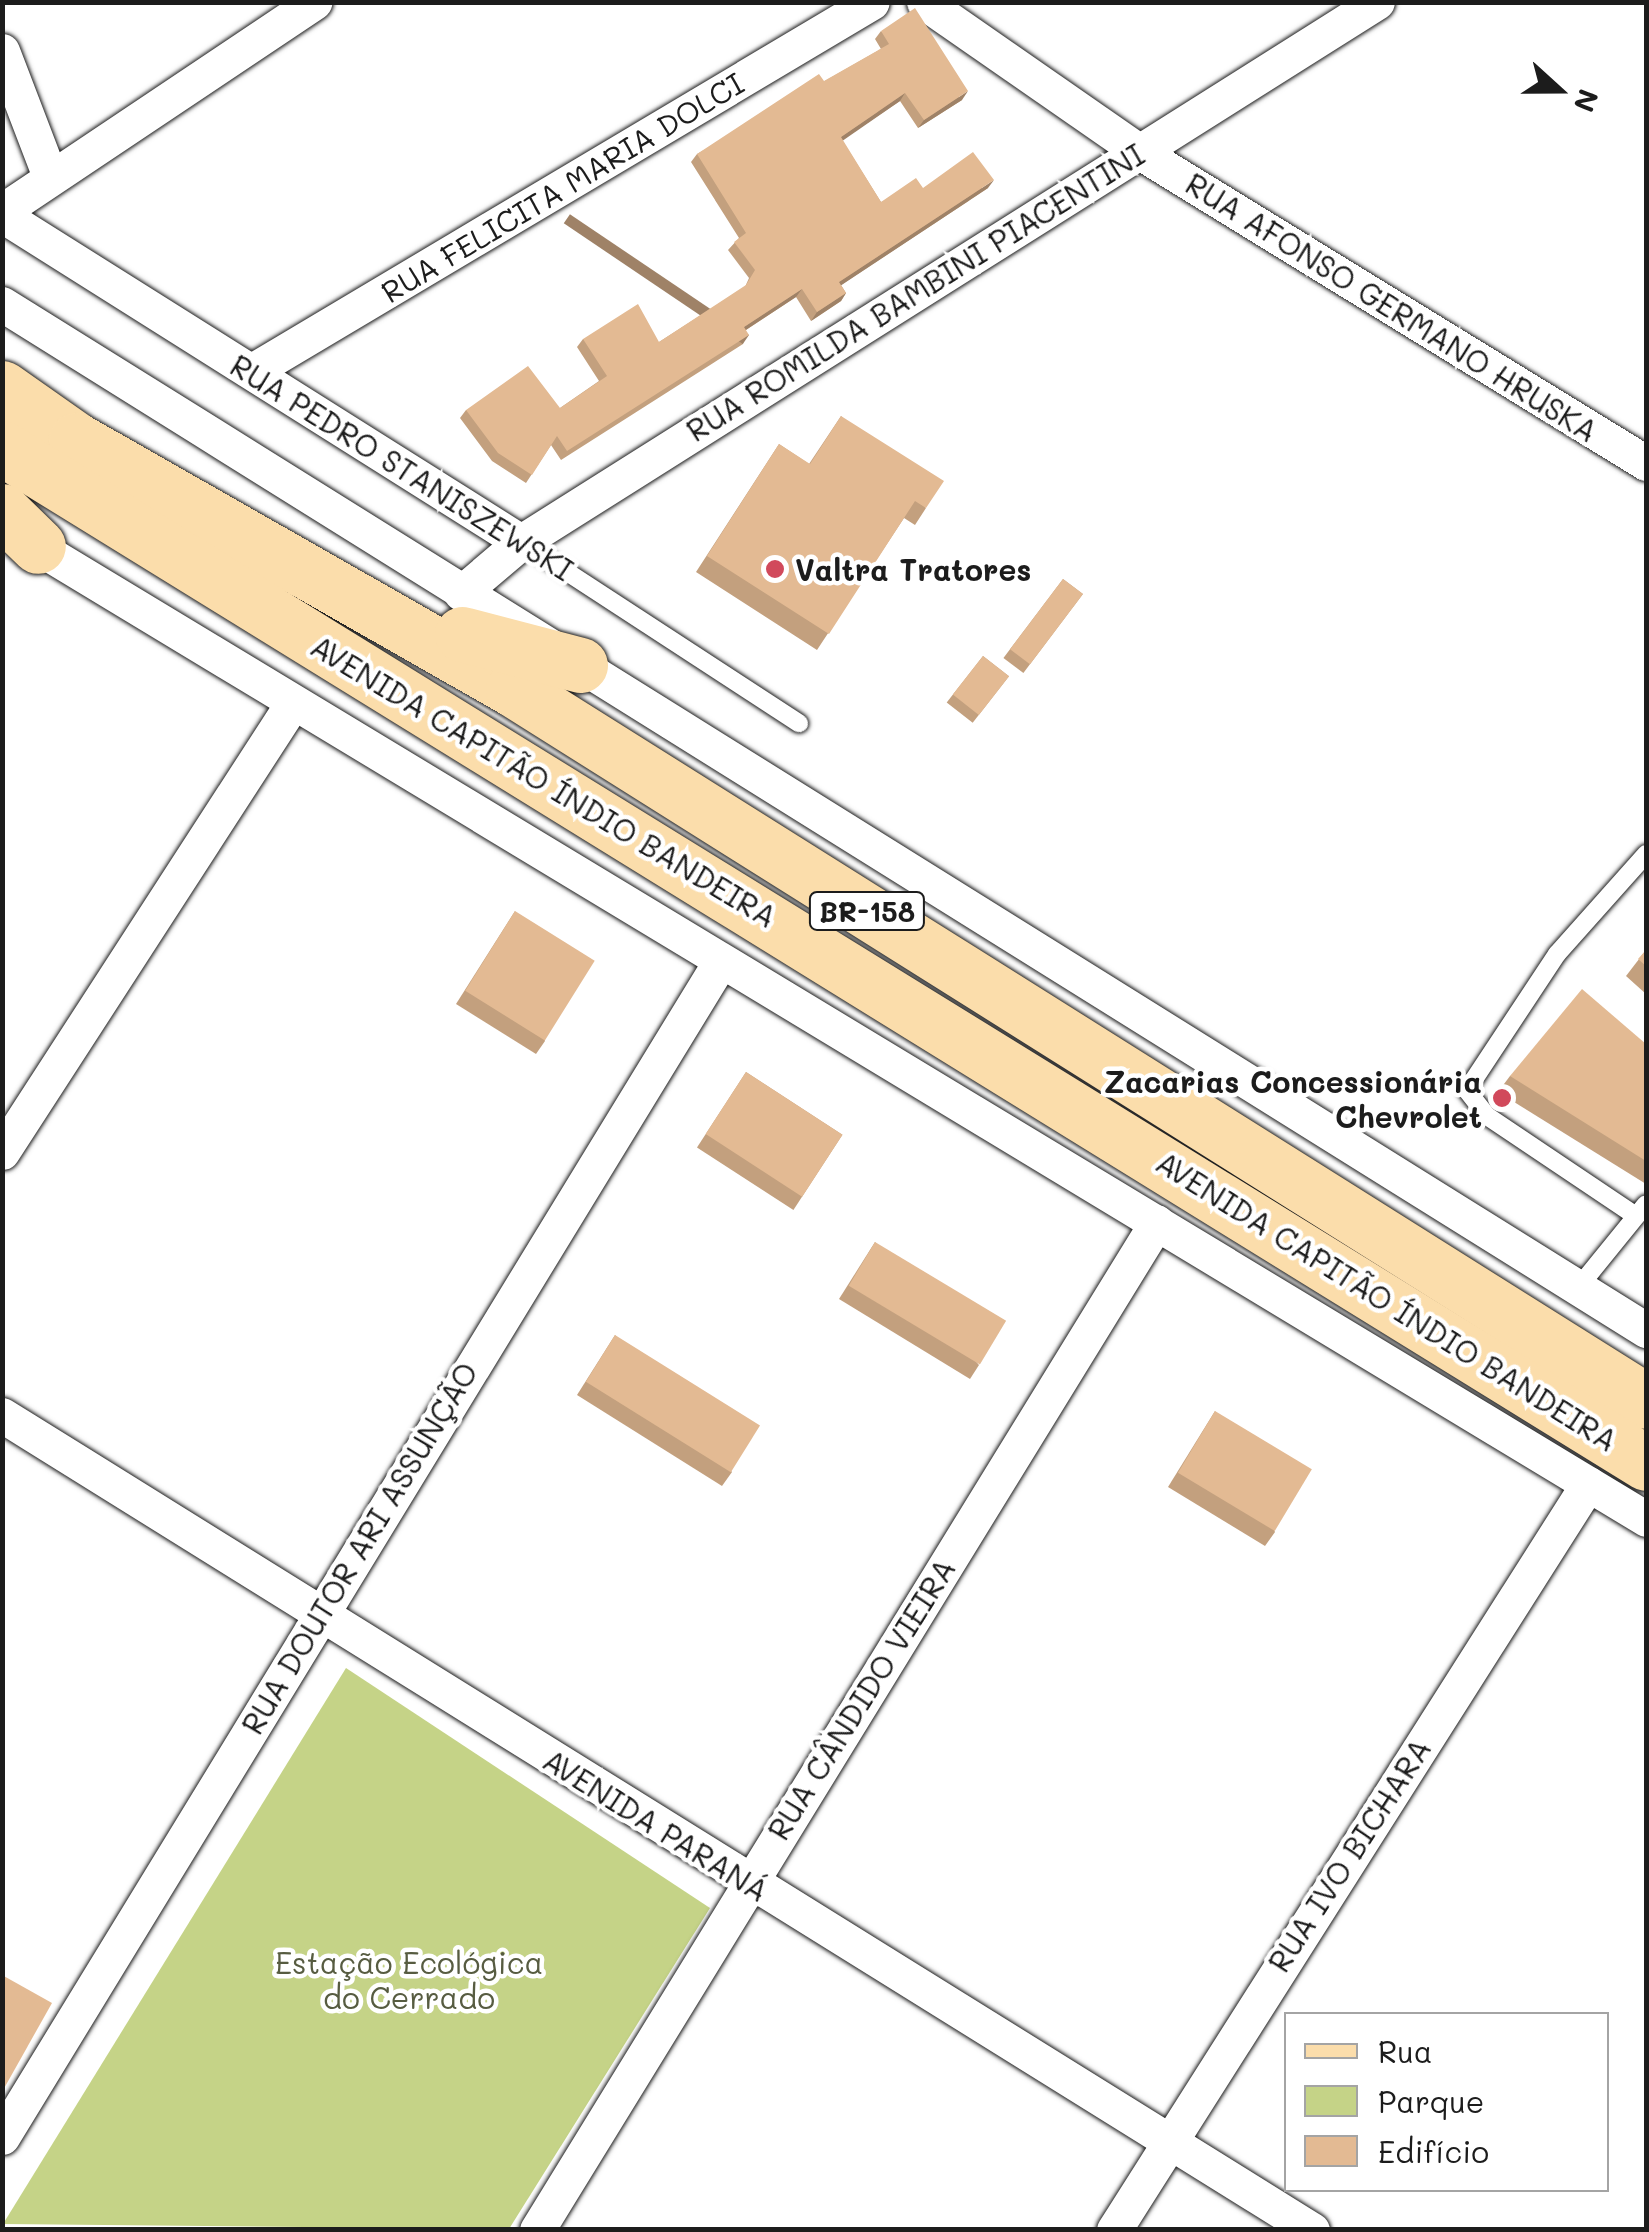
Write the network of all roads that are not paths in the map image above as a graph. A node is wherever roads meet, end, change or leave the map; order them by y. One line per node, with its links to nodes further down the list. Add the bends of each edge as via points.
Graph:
1 (314, 2): 7 (street)
2 (872, 2): 10 (street, RUA FELICITA MARIA DOLCI)
3 (924, 2): 6 (street, RUA AFONSO GERMANO HRUSKA)
4 (1377, 2): 6 (street, RUA ROMILDA BAMBINI PIACENTINI)
5 (2, 51): 7 (street)
6 (1138, 151): 13 (street, RUA AFONSO GERMANO HRUSKA); 15 (street, RUA ROMILDA BAMBINI PIACENTINI)
7 (50, 177): 8 (street)
8 (2, 213): 10 (street, RUA PEDRO STANISZEWSKI)
9 (2, 304): 17 (street)
10 (252, 370): 15 (street, RUA PEDRO STANISZEWSKI)
11 (2, 388): 12 (main road, BR-158)
12 (43, 453): 16 (main road, AVENIDA CAPITÃO ÍNDIO BANDEIRA / BR-158); 30 (main road, AVENIDA CAPITÃO ÍNDIO BANDEIRA)
13 (1646, 463)
14 (14, 528): 19 (street)
15 (521, 542): 17 (street, RUA ROMILDA BAMBINI PIACENTINI); 20 (lane, RUA PEDRO STANISZEWSKI)
16 (304, 570): 18 (main road, via 508,652); 28 (main road, AVENIDA CAPITÃO ÍNDIO BANDEIRA / BR-158, via 514,689)
17 (462, 592): 18 (street)
18 (580, 665): 26 (street)
19 (292, 704): 22 (street); 23 (street)
20 (799, 723)
21 (1646, 854): 24 (lane, via 1557,954 1467,1090 1487,1116)
22 (720, 962): 25 (street); 33 (street, RUA DOUTOR ARI ASSUNÇÃO)
23 (2, 1152)
24 (1641, 1210): 26 (lane)
25 (1157, 1222): 31 (street); 34 (street, RUA CÂNDIDO VIEIRA)
26 (1577, 1289): 27 (street)
27 (1646, 1330)
28 (1646, 1400)
29 (2, 1415): 33 (street, AVENIDA PARANÁ)
30 (1646, 1463)
31 (1588, 1484): 32 (street); 36 (street, RUA IVO BICHARA)
32 (1646, 1519)
33 (315, 1616): 34 (street, AVENIDA PARANÁ); 35 (street, RUA DOUTOR ARI ASSUNÇÃO)
34 (748, 1881): 36 (street, AVENIDA PARANÁ); 37 (street, RUA CÂNDIDO VIEIRA)
35 (2, 2137)
36 (1167, 2139): 38 (street, RUA IVO BICHARA); 39 (street, AVENIDA PARANÁ)
37 (538, 2230)
38 (1114, 2230)
39 (1312, 2230)

